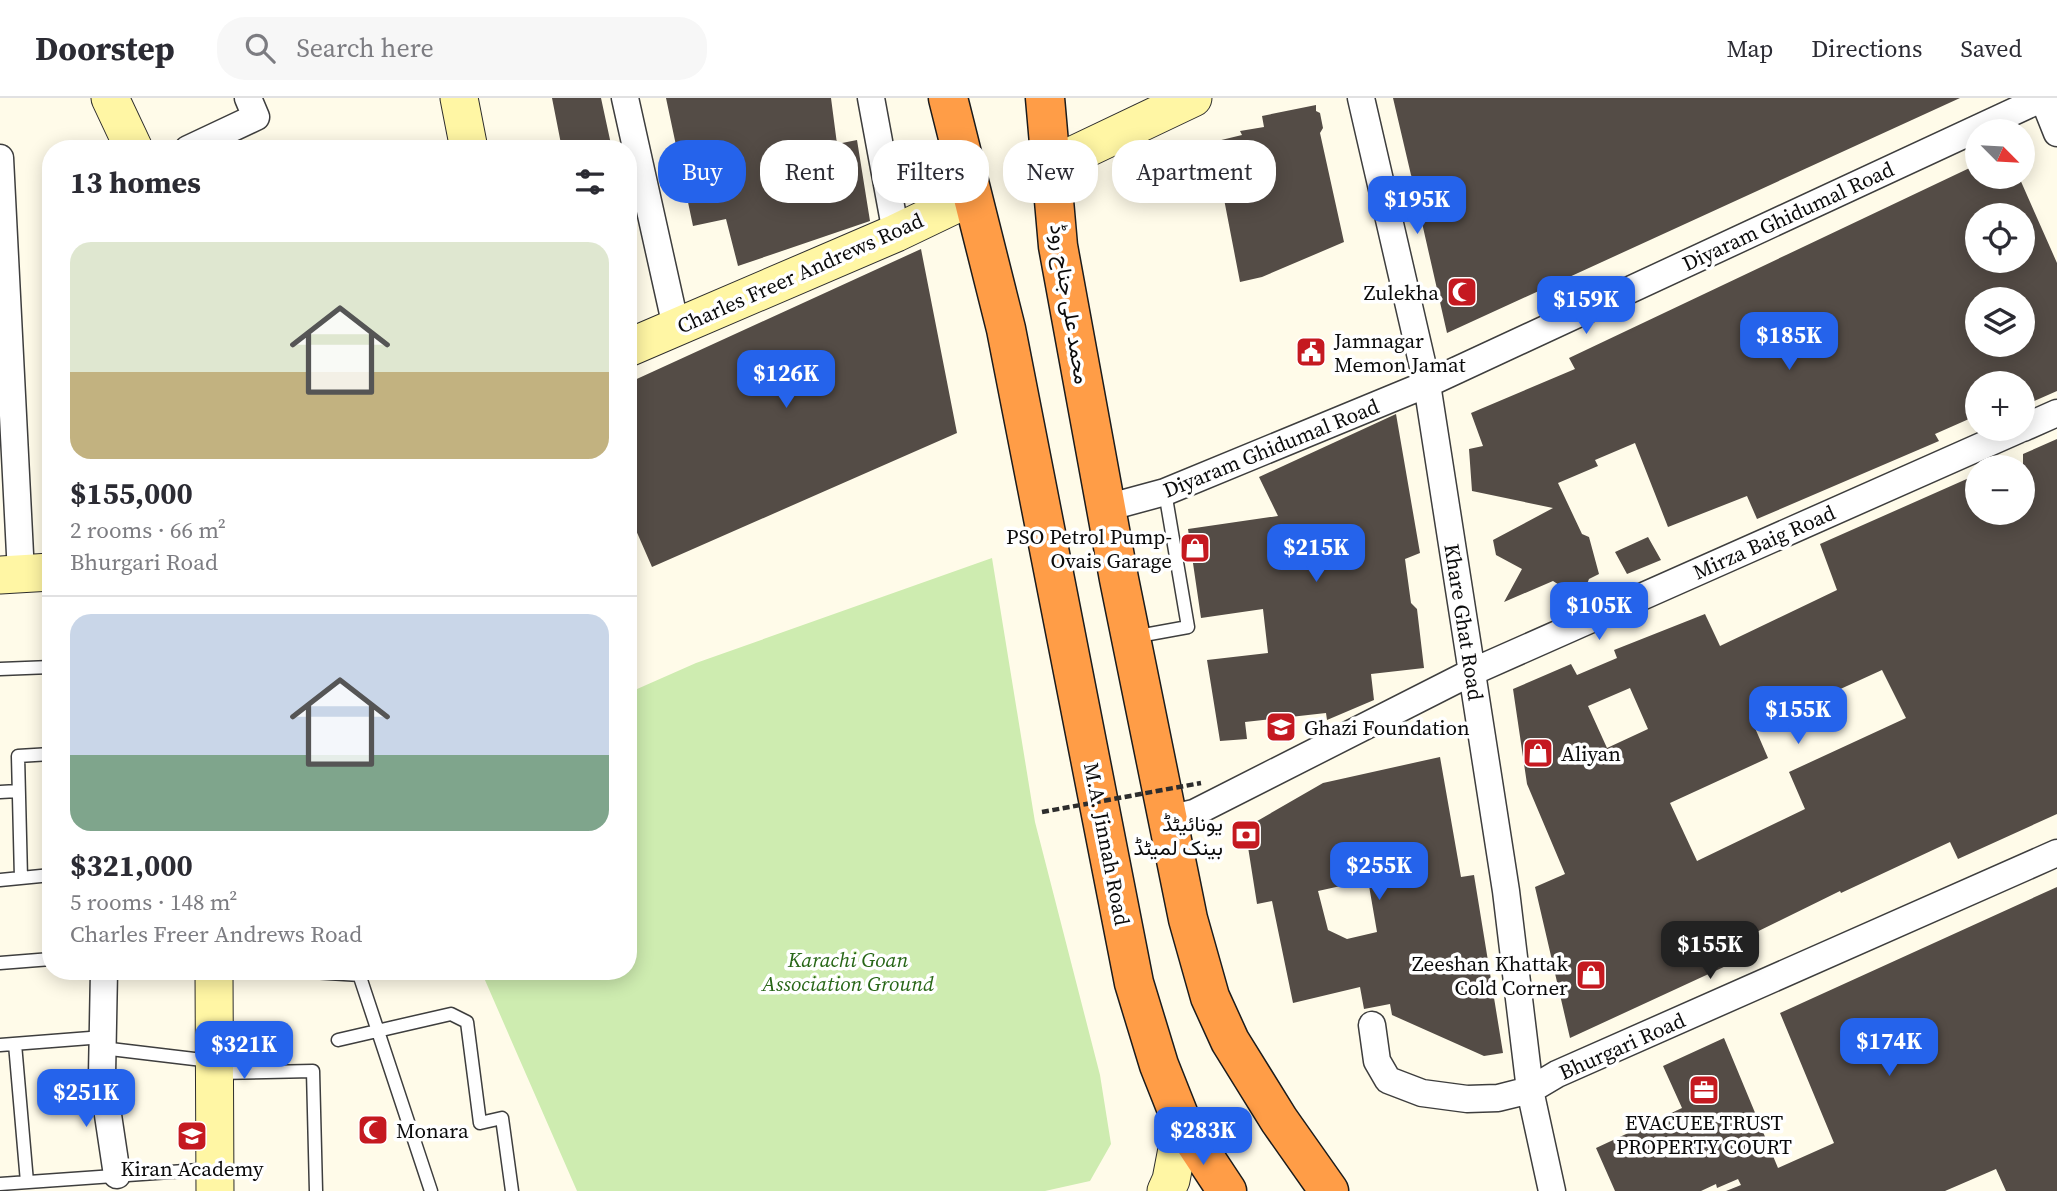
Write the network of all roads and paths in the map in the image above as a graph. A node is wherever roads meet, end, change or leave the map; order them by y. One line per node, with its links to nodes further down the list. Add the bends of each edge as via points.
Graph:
1 (110, 98): 12 (street)
2 (248, 98): 13 (street, via 256,117)
3 (459, 98): 14 (street)
4 (625, 98): 15 (street)
5 (871, 98): 24 (street)
6 (948, 98): 16 (highway)
7 (1045, 98): 17 (highway, محمد علی جناح روڈ)
8 (1194, 98): 18 (street)
9 (1360, 98): 28 (street, Khare Ghat Road)
10 (2043, 98): 11 (street); 28 (street, Diyaram Ghidumal Road)
11 (2057, 134)
12 (130, 140)
13 (207, 140)
14 (467, 140)
15 (634, 140)
16 (958, 140)
17 (1049, 140)
18 (1098, 144)
19 (637, 152): 25 (street)
20 (0, 158): 27 (street)
21 (958, 203): 24 (street, Charles Freer Andrews Road)
22 (973, 203): 62 (highway, M.A. Jinnah Road, via 1006,329 1134,983)
23 (1054, 203): 33 (highway, محمد علی جناح روڈ)
24 (896, 233): 25 (street, Charles Freer Andrews Road)
25 (676, 327): 26 (street, Charles Freer Andrews Road)
26 (637, 344)
27 (6, 376): 34 (street)
28 (1427, 384): 32 (street, Diyaram Ghidumal Road); 38 (street, Khare Ghat Road)
29 (2057, 412): 30 (street, Mirza Baig Road)
30 (2035, 422)
31 (1993, 441): 38 (street, Mirza Baig Road)
32 (1166, 492): 33 (street, Diyaram Ghidumal Road); 35 (lane, via 1188,626)
33 (1106, 508): 35 (highway)
34 (24, 573)
35 (1131, 637): 44 (highway)
36 (42, 667): 37 (lane)
37 (0, 669)
38 (1472, 672): 44 (street, Mirza Baig Road, via 1194,813); 61 (street, Khare Ghat Road, via 1506,891)
39 (42, 755): 41 (lane, via 18,756)
40 (1200, 783): 43 (path, bridge)
41 (19, 791): 42 (lane); 47 (lane)
42 (0, 792)
43 (1042, 812)
44 (1168, 819): 72 (highway, via 1210,998 1230,1041)
45 (2057, 853): 61 (street, Bhurgari Road, via 1557,1074)
46 (42, 876): 47 (lane)
47 (21, 878): 48 (lane)
48 (0, 880)
49 (42, 960): 50 (lane)
50 (0, 963)
51 (104, 980): 57 (street)
52 (214, 980): 60 (street)
53 (361, 980): 55 (lane)
54 (1372, 1025): 61 (street, Bhurgari Road, via 1377,1061 1388,1080 1422,1093 1467,1099)
55 (378, 1031): 56 (lane); 68 (lane); 69 (lane, via 451,1014 467,1022 480,1123 502,1118)
56 (338, 1040)
57 (102, 1043): 58 (lane); 60 (lane); 63 (street, via 102,1075)
58 (15, 1044): 59 (lane); 65 (lane)
59 (0, 1045)
60 (215, 1067): 64 (street); 67 (lane, via 313,1071)
61 (1530, 1090): 73 (street, Khare Ghat Road)
62 (1182, 1123): 70 (street); 71 (highway, M.A. Jinnah Road)
63 (117, 1175): 64 (lane); 65 (lane)
64 (215, 1180)
65 (27, 1182): 66 (lane)
66 (0, 1184)
67 (316, 1191)
68 (431, 1191)
69 (512, 1191)
70 (1166, 1191)
71 (1227, 1191)
72 (1329, 1191)
73 (1552, 1191)

